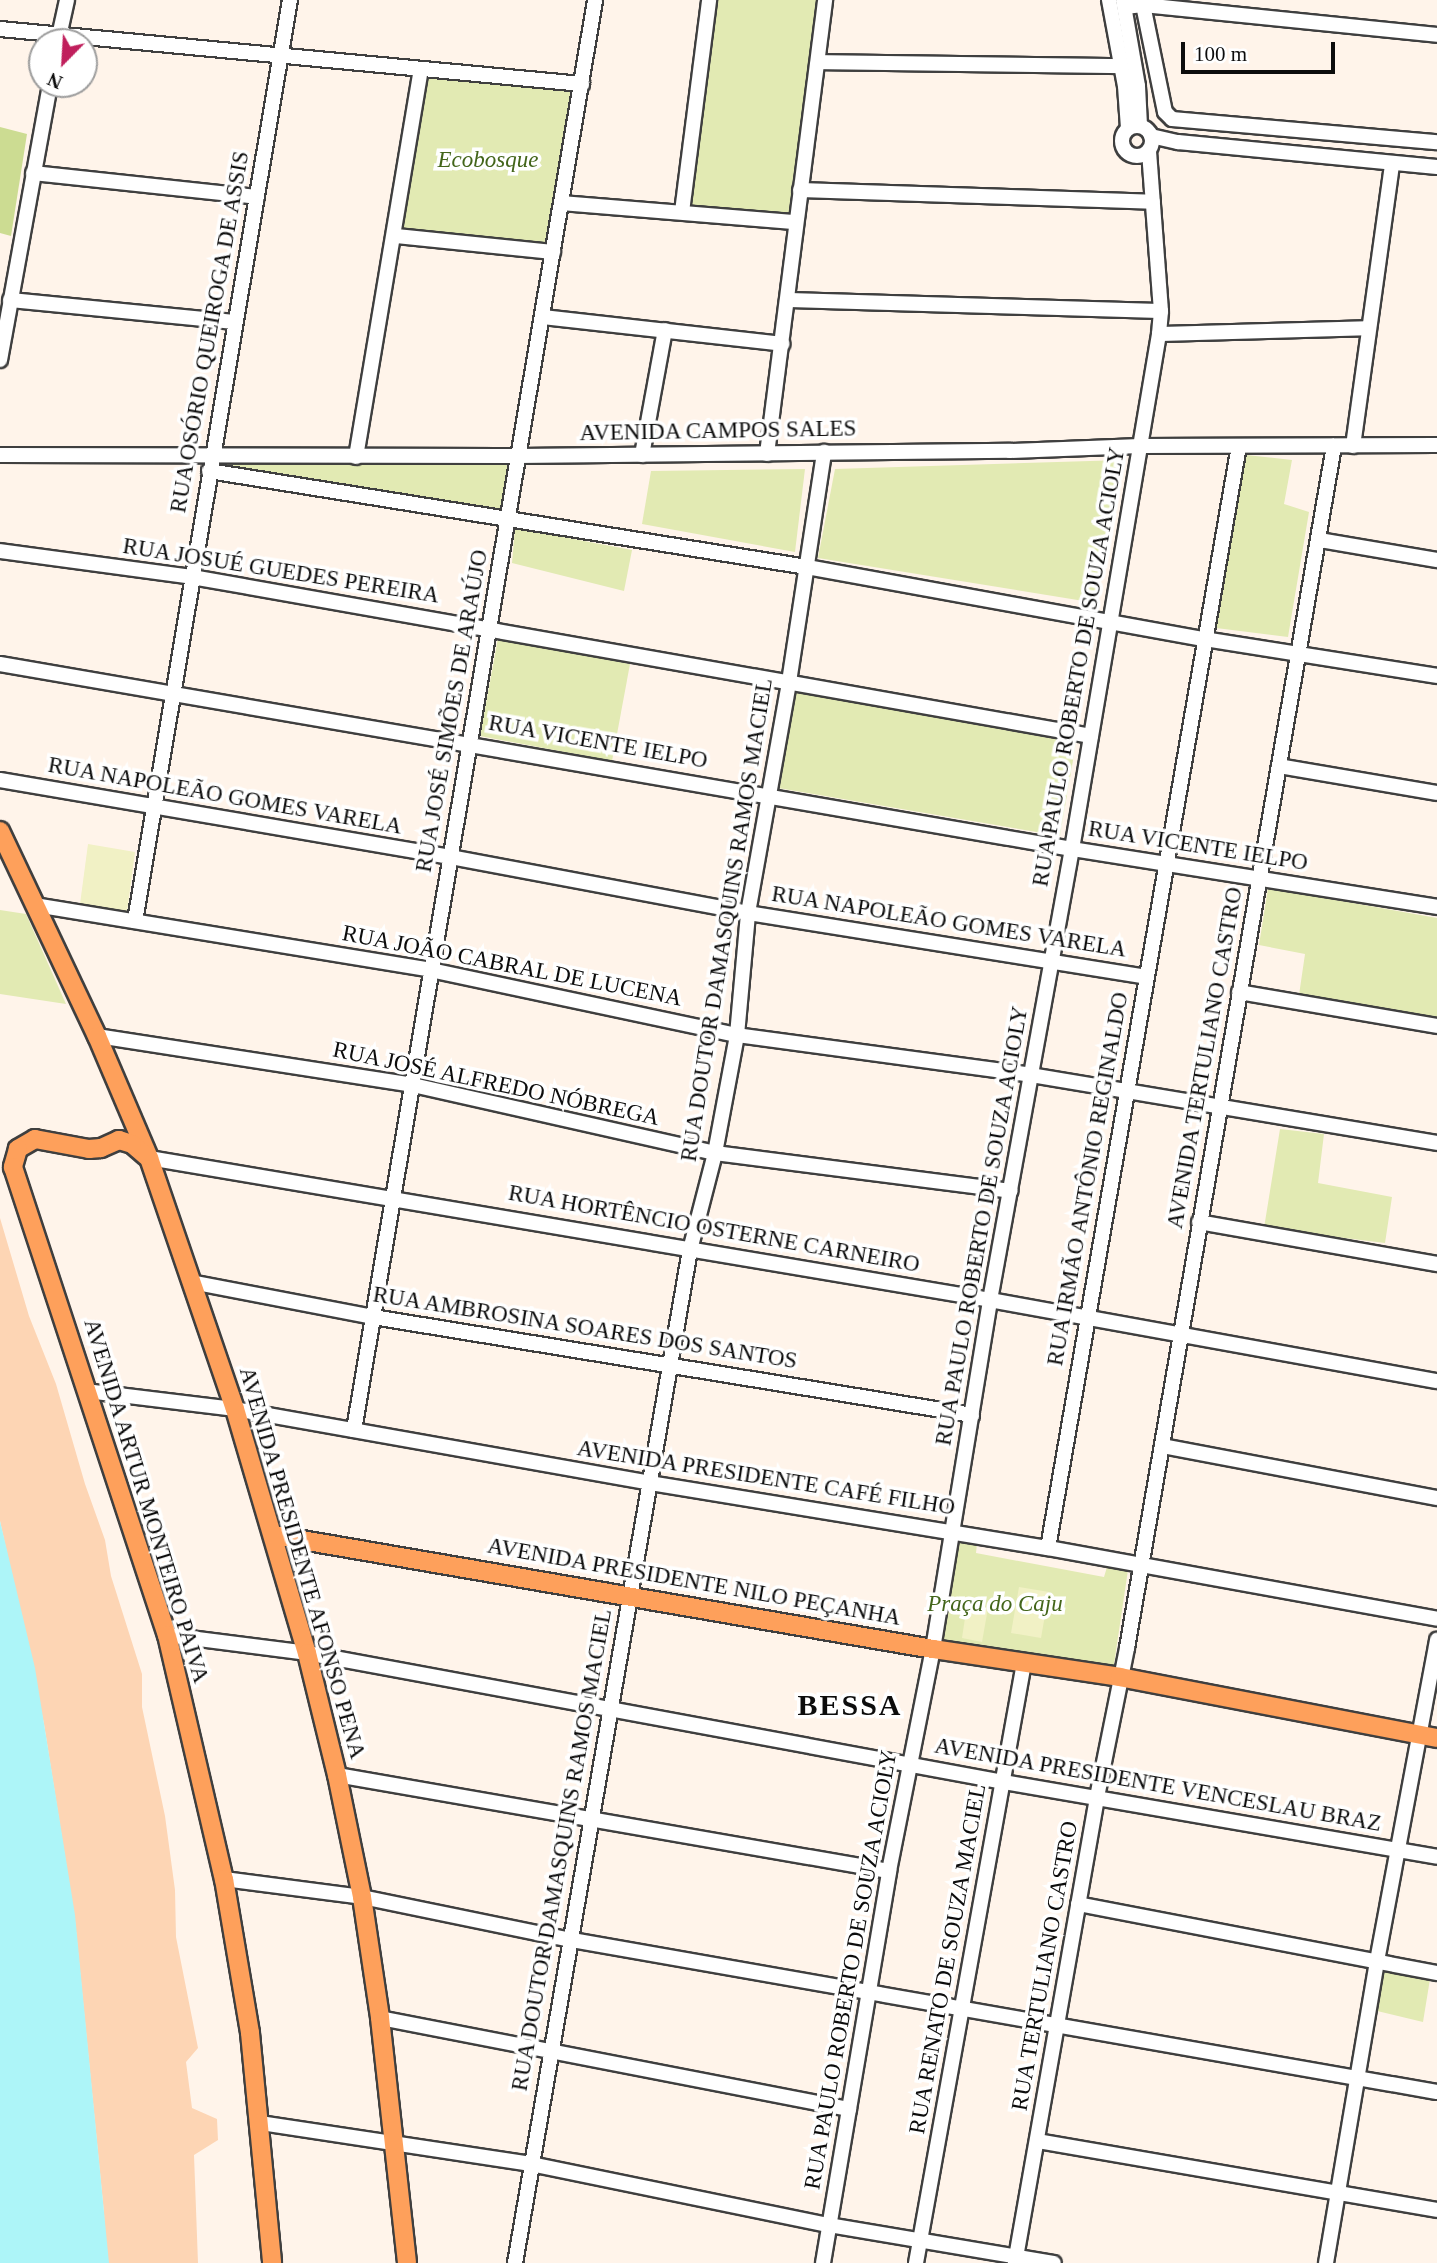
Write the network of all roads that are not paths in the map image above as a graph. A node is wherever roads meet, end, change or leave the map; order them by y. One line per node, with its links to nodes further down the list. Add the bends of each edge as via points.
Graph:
1 (66, 0): 9 (street)
2 (290, 0): 14 (street, RUA OSÓRIO QUEIROGA DE ASSIS)
3 (595, 0): 18 (street, RUA JOSÉ SIMÕES DE ARAÚJO)
4 (709, 0): 31 (street)
5 (825, 0): 15 (street)
6 (1109, 0): 16 (street)
7 (1142, 3): 8 (street); 11 (street); 20 (street, via 1165,112 1172,119)
8 (1124, 4): 21 (street)
9 (61, 28)
10 (0, 29): 12 (street)
11 (1436, 31)
12 (28, 33)
13 (98, 41): 14 (street)
14 (281, 54): 17 (street); 28 (street, RUA OSÓRIO QUEIROGA DE ASSIS)
15 (817, 62): 16 (street); 27 (street)
16 (1121, 66): 21 (street)
17 (421, 69): 18 (street); 33 (street)
18 (582, 84): 30 (street, RUA JOSÉ SIMÕES DE ARAÚJO)
19 (47, 98): 26 (street)
20 (1356, 136): 22 (street); 23 (street)
21 (1143, 140): 23 (street); 29 (street, RUA PAULO ROBERTO DE SOUZA ACIOLY)
22 (1437, 142)
23 (1355, 161): 24 (street)
24 (1392, 164): 25 (street); 40 (street)
25 (1437, 167)
26 (33, 173): 28 (street); 35 (street)
27 (800, 190): 29 (street); 32 (street)
28 (257, 197): 39 (street, RUA OSÓRIO QUEIROGA DE ASSIS)
29 (1152, 198): 37 (street, RUA PAULO ROBERTO DE SOUZA ACIOLY)
30 (562, 202): 31 (street); 34 (street, RUA JOSÉ SIMÕES DE ARAÚJO)
31 (682, 212): 32 (street)
32 (795, 222): 36 (street)
33 (396, 236): 34 (street); 56 (street)
34 (553, 252): 38 (street, RUA JOSÉ SIMÕES DE ARAÚJO)
35 (10, 300): 39 (street); 44 (street)
36 (788, 300): 37 (street); 43 (street)
37 (1161, 311): 42 (street, RUA PAULO ROBERTO DE SOUZA ACIOLY)
38 (542, 317): 41 (street); 55 (street, RUA JOSÉ SIMÕES DE ARAÚJO)
39 (235, 322): 53 (street, RUA OSÓRIO QUEIROGA DE ASSIS)
40 (1368, 328): 42 (street); 49 (street)
41 (665, 330): 43 (street); 54 (street)
42 (1159, 334): 46 (street, RUA PAULO ROBERTO DE SOUZA ACIOLY)
43 (782, 344): 51 (street)
44 (0, 360)
45 (1437, 445): 49 (street, AVENIDA CAMPOS SALES)
46 (1140, 446): 47 (street, AVENIDA CAMPOS SALES); 50 (street, AVENIDA CAMPOS SALES); 64 (street, RUA PAULO ROBERTO DE SOUZA ACIOLY)
47 (1239, 446): 48 (street, AVENIDA CAMPOS SALES); 66 (street, RUA IRMÃO ANTÔNIO REGINALDO)
48 (1334, 446): 49 (street, AVENIDA CAMPOS SALES); 59 (street, AVENIDA TERTULIANO CASTRO)
49 (1353, 446)
50 (824, 452): 51 (street, AVENIDA CAMPOS SALES); 62 (street, RUA DOUTOR DAMASQUINS RAMOS MACIEL)
51 (767, 454): 54 (street, AVENIDA CAMPOS SALES)
52 (0, 455): 53 (street, AVENIDA CAMPOS SALES)
53 (212, 455): 56 (street, AVENIDA CAMPOS SALES); 57 (street, RUA OSÓRIO QUEIROGA DE ASSIS)
54 (642, 455): 55 (street, AVENIDA CAMPOS SALES)
55 (518, 456): 56 (street, AVENIDA CAMPOS SALES); 58 (street, RUA JOSÉ SIMÕES DE ARAÚJO)
56 (356, 457)
57 (209, 471): 58 (street); 63 (street, RUA OSÓRIO QUEIROGA DE ASSIS)
58 (508, 520): 62 (street); 65 (street, RUA JOSÉ SIMÕES DE ARAÚJO)
59 (1320, 540): 61 (street); 67 (street, AVENIDA TERTULIANO CASTRO)
60 (0, 551): 63 (street, RUA JOSUÉ GUEDES PEREIRA)
61 (1437, 560)
62 (807, 567): 64 (street); 70 (street, RUA DOUTOR DAMASQUINS RAMOS MACIEL)
63 (192, 577): 65 (street, RUA JOSUÉ GUEDES PEREIRA); 71 (street, RUA OSÓRIO QUEIROGA DE ASSIS)
64 (1111, 622): 66 (street); 72 (street, RUA PAULO ROBERTO DE SOUZA ACIOLY)
65 (489, 629): 70 (street, RUA JOSUÉ GUEDES PEREIRA); 73 (street, RUA JOSÉ SIMÕES DE ARAÚJO)
66 (1204, 639): 67 (street); 82 (street, RUA IRMÃO ANTÔNIO REGINALDO)
67 (1299, 655): 69 (street); 74 (street, AVENIDA TERTULIANO CASTRO)
68 (0, 664): 71 (street, RUA VICENTE IELPO)
69 (1437, 676)
70 (789, 682): 72 (street, RUA JOSUÉ GUEDES PEREIRA); 77 (street, RUA DOUTOR DAMASQUINS RAMOS MACIEL)
71 (173, 692): 73 (street, RUA VICENTE IELPO); 78 (street, RUA OSÓRIO QUEIROGA DE ASSIS)
72 (1091, 736): 80 (street, RUA PAULO ROBERTO DE SOUZA ACIOLY)
73 (468, 742): 77 (street, RUA VICENTE IELPO); 81 (street, RUA JOSÉ SIMÕES DE ARAÚJO)
74 (1279, 766): 76 (street); 83 (street, AVENIDA TERTULIANO CASTRO)
75 (0, 780): 78 (street, RUA NAPOLEÃO GOMES VARELA)
76 (1437, 793)
77 (769, 794): 80 (street, RUA VICENTE IELPO); 86 (street, RUA DOUTOR DAMASQUINS RAMOS MACIEL)
78 (154, 806): 81 (street, RUA NAPOLEÃO GOMES VARELA); 87 (street, RUA OSÓRIO QUEIROGA DE ASSIS)
79 (0, 831): 84 (main road, AVENIDA PRESIDENTE AFONSO PENA)
80 (1072, 849): 82 (street, RUA VICENTE IELPO); 88 (street, RUA PAULO ROBERTO DE SOUZA ACIOLY)
81 (450, 857): 86 (street, RUA NAPOLEÃO GOMES VARELA); 89 (street, RUA JOSÉ SIMÕES DE ARAÚJO)
82 (1165, 862): 83 (street, RUA VICENTE IELPO); 90 (street, RUA IRMÃO ANTÔNIO REGINALDO)
83 (1259, 878): 85 (street, RUA VICENTE IELPO); 91 (street, AVENIDA TERTULIANO CASTRO)
84 (35, 905): 87 (street, RUA JOÃO CABRAL DE LUCENA); 94 (main road, AVENIDA PRESIDENTE AFONSO PENA)
85 (1437, 907)
86 (748, 913): 88 (street, RUA NAPOLEÃO GOMES VARELA); 93 (street, RUA DOUTOR DAMASQUINS RAMOS MACIEL)
87 (135, 921): 89 (street, RUA JOÃO CABRAL DE LUCENA)
88 (1051, 962): 90 (street, RUA NAPOLEÃO GOMES VARELA); 95 (street, RUA PAULO ROBERTO DE SOUZA ACIOLY)
89 (431, 970): 93 (street, RUA JOÃO CABRAL DE LUCENA); 96 (street, RUA JOSÉ SIMÕES DE ARAÚJO)
90 (1146, 977): 97 (street, RUA IRMÃO ANTÔNIO REGINALDO)
91 (1239, 992): 92 (street); 99 (street, AVENIDA TERTULIANO CASTRO)
92 (1437, 1026)
93 (737, 1035): 95 (street, RUA JOÃO CABRAL DE LUCENA); 102 (street, RUA DOUTOR DAMASQUINS RAMOS MACIEL)
94 (97, 1036): 96 (street, RUA JOSÉ ALFREDO NÓBREGA); 98 (main road, AVENIDA PRESIDENTE AFONSO PENA)
95 (1031, 1075): 97 (street, RUA JOÃO CABRAL DE LUCENA); 104 (street, RUA PAULO ROBERTO DE SOUZA ACIOLY)
96 (413, 1085): 102 (street, RUA JOSÉ ALFREDO NÓBREGA); 105 (street, RUA JOSÉ SIMÕES DE ARAÚJO)
97 (1128, 1092): 99 (street, RUA JOÃO CABRAL DE LUCENA); 112 (street, RUA IRMÃO ANTÔNIO REGINALDO)
98 (124, 1099): 100 (main road, AVENIDA PRESIDENTE AFONSO PENA); 103 (main road, AVENIDA PRESIDENTE AFONSO PENA)
99 (1218, 1107): 101 (street, RUA JOÃO CABRAL DE LUCENA); 106 (street, AVENIDA TERTULIANO CASTRO)
100 (119, 1140): 103 (main road, RUA HORTÊNCIO OSTERNE CARNEIRO); 116 (main road, AVENIDA ARTUR MONTEIRO PAIVA, via 89,1149 35,1139 18,1149 14,1158 14,1174)
101 (1437, 1143)
102 (715, 1153): 104 (street, RUA JOSÉ ALFREDO NÓBREGA); 107 (street, RUA DOUTOR DAMASQUINS RAMOS MACIEL)
103 (149, 1158): 105 (street, RUA HORTÊNCIO OSTERNE CARNEIRO); 109 (main road, AVENIDA PRESIDENTE AFONSO PENA)
104 (1011, 1192): 110 (street, RUA PAULO ROBERTO DE SOUZA ACIOLY)
105 (391, 1199): 107 (street, RUA HORTÊNCIO OSTERNE CARNEIRO); 111 (street, RUA JOSÉ SIMÕES DE ARAÚJO)
106 (1199, 1222): 108 (street); 113 (street, AVENIDA TERTULIANO CASTRO)
107 (690, 1250): 110 (street, RUA HORTÊNCIO OSTERNE CARNEIRO); 114 (street, RUA DOUTOR DAMASQUINS RAMOS MACIEL)
108 (1437, 1264)
109 (191, 1282): 111 (street, RUA AMBROSINA SOARES DOS SANTOS); 117 (main road, AVENIDA PRESIDENTE AFONSO PENA)
110 (990, 1300): 112 (street, RUA HORTÊNCIO OSTERNE CARNEIRO); 118 (street, RUA PAULO ROBERTO DE SOUZA ACIOLY)
111 (373, 1317): 114 (street, RUA AMBROSINA SOARES DOS SANTOS); 119 (street, RUA JOSÉ SIMÕES DE ARAÚJO)
112 (1087, 1318): 113 (street, RUA HORTÊNCIO OSTERNE CARNEIRO); 125 (street, RUA IRMÃO ANTÔNIO REGINALDO)
113 (1180, 1335): 115 (street, RUA HORTÊNCIO OSTERNE CARNEIRO); 120 (street, AVENIDA TERTULIANO CASTRO)
114 (670, 1365): 118 (street, RUA AMBROSINA SOARES DOS SANTOS); 121 (street, RUA DOUTOR DAMASQUINS RAMOS MACIEL)
115 (1437, 1381)
116 (86, 1391): 117 (street, AVENIDA PRESIDENTE CAFÉ FILHO); 129 (main road, AVENIDA ARTUR MONTEIRO PAIVA)
117 (235, 1409): 119 (street, AVENIDA PRESIDENTE CAFÉ FILHO); 124 (main road, AVENIDA PRESIDENTE AFONSO PENA)
118 (972, 1415): 123 (street, RUA PAULO ROBERTO DE SOUZA ACIOLY)
119 (354, 1430): 121 (street, AVENIDA PRESIDENTE CAFÉ FILHO)
120 (1162, 1446): 122 (street); 126 (street, AVENIDA TERTULIANO CASTRO)
121 (650, 1483): 123 (street, AVENIDA PRESIDENTE CAFÉ FILHO); 127 (street, RUA DOUTOR DAMASQUINS RAMOS MACIEL)
122 (1437, 1499)
123 (953, 1533): 125 (street, AVENIDA PRESIDENTE CAFÉ FILHO); 131 (street, RUA PAULO ROBERTO DE SOUZA ACIOLY)
124 (273, 1535): 127 (main road, AVENIDA PRESIDENTE NILO PEÇANHA); 132 (main road, AVENIDA PRESIDENTE AFONSO PENA)
125 (1048, 1548): 126 (street, AVENIDA PRESIDENTE CAFÉ FILHO)
126 (1141, 1565): 128 (street, AVENIDA PRESIDENTE CAFÉ FILHO); 134 (street, AVENIDA TERTULIANO CASTRO)
127 (629, 1594): 131 (main road, AVENIDA PRESIDENTE NILO PEÇANHA); 135 (street, RUA DOUTOR DAMASQUINS RAMOS MACIEL)
128 (1437, 1619)
129 (167, 1635): 132 (street, AVENIDA PRESIDENTE VENCESLAU BRAZ); 145 (main road, AVENIDA ARTUR MONTEIRO PAIVA)
130 (1437, 1640): 136 (street)
131 (933, 1649): 133 (main road, AVENIDA PRESIDENTE NILO PEÇANHA); 137 (street, RUA PAULO ROBERTO DE SOUZA ACIOLY)
132 (307, 1653): 135 (street, AVENIDA PRESIDENTE VENCESLAU BRAZ); 138 (main road, AVENIDA PRESIDENTE AFONSO PENA)
133 (1024, 1663): 134 (main road, AVENIDA PRESIDENTE NILO PEÇANHA); 139 (street, RUA RENATO DE SOUZA MACIEL)
134 (1120, 1677): 136 (main road, AVENIDA PRESIDENTE NILO PEÇANHA); 140 (street, RUA TERTULIANO CASTRO)
135 (610, 1709): 137 (street, AVENIDA PRESIDENTE VENCESLAU BRAZ); 141 (street, RUA DOUTOR DAMASQUINS RAMOS MACIEL)
136 (1428, 1737): 142 (street)
137 (910, 1764): 139 (street, AVENIDA PRESIDENTE VENCESLAU BRAZ); 144 (street, RUA PAULO ROBERTO DE SOUZA ACIOLY)
138 (337, 1775): 141 (street); 146 (main road, AVENIDA PRESIDENTE AFONSO PENA)
139 (1004, 1782): 140 (street, AVENIDA PRESIDENTE VENCESLAU BRAZ); 152 (street, RUA RENATO DE SOUZA MACIEL)
140 (1097, 1797): 142 (street, AVENIDA PRESIDENTE VENCESLAU BRAZ); 147 (street, RUA TERTULIANO CASTRO)
141 (592, 1821): 144 (street); 148 (street, RUA DOUTOR DAMASQUINS RAMOS MACIEL)
142 (1397, 1850): 143 (street, AVENIDA PRESIDENTE VENCESLAU BRAZ); 149 (street)
143 (1437, 1857)
144 (889, 1871): 151 (street, RUA PAULO ROBERTO DE SOUZA ACIOLY)
145 (223, 1879): 146 (street); 159 (main road, AVENIDA ARTUR MONTEIRO PAIVA, via 250,2033)
146 (362, 1898): 148 (street); 153 (main road, AVENIDA PRESIDENTE AFONSO PENA)
147 (1078, 1904): 149 (street); 154 (street, RUA TERTULIANO CASTRO)
148 (572, 1940): 151 (street); 155 (street, RUA DOUTOR DAMASQUINS RAMOS MACIEL)
149 (1377, 1961): 150 (street); 156 (street)
150 (1437, 1973)
151 (870, 1992): 152 (street); 158 (street, RUA PAULO ROBERTO DE SOUZA ACIOLY)
152 (960, 2007): 154 (street); 166 (street, RUA RENATO DE SOUZA MACIEL)
153 (380, 2018): 155 (street); 161 (main road, AVENIDA PRESIDENTE AFONSO PENA)
154 (1056, 2025): 156 (street); 160 (street, RUA TERTULIANO CASTRO)
155 (551, 2053): 158 (street); 162 (street, RUA DOUTOR DAMASQUINS RAMOS MACIEL)
156 (1359, 2078): 157 (street); 163 (street)
157 (1437, 2092)
158 (849, 2109): 165 (street, RUA PAULO ROBERTO DE SOUZA ACIOLY)
159 (260, 2123): 161 (street); 168 (main road, AVENIDA ARTUR MONTEIRO PAIVA)
160 (1038, 2141): 163 (street); 167 (street, RUA TERTULIANO CASTRO)
161 (394, 2144): 162 (street); 169 (main road, AVENIDA PRESIDENTE AFONSO PENA)
162 (531, 2164): 165 (street); 170 (street, RUA DOUTOR DAMASQUINS RAMOS MACIEL)
163 (1338, 2194): 164 (street); 174 (street)
164 (1437, 2210)
165 (829, 2225): 166 (street); 171 (street, RUA PAULO ROBERTO DE SOUZA ACIOLY)
166 (920, 2242): 167 (street); 172 (street, RUA RENATO DE SOUZA MACIEL)
167 (1015, 2260): 173 (street)
168 (272, 2263)
169 (407, 2263)
170 (515, 2263)
171 (823, 2263)
172 (916, 2263)
173 (1054, 2263)
174 (1326, 2263)

